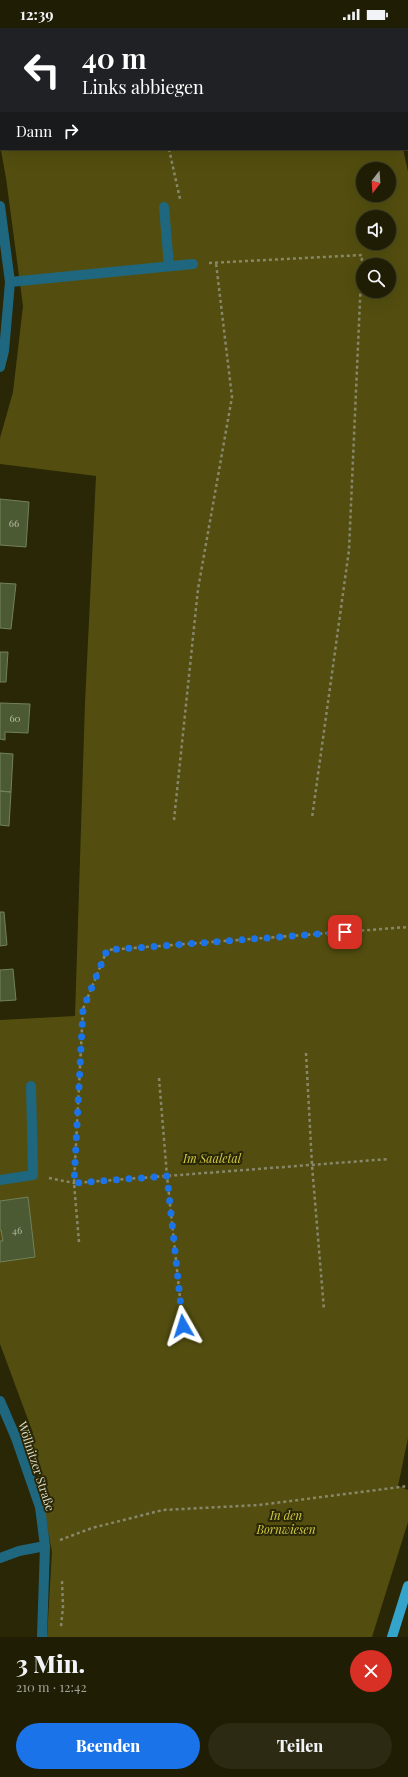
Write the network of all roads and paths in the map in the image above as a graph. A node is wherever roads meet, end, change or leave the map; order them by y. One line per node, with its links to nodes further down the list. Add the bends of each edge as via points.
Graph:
1 (168, 150): 3 (path, via 180,203)
2 (0, 206): 7 (street)
3 (164, 207): 6 (street)
4 (216, 263): 5 (path); 9 (path, via 362,255 349,550); 10 (path, via 232,397 198,589)
5 (194, 264): 6 (street)
6 (169, 266): 7 (street)
7 (10, 282): 8 (street, via 4,351)
8 (0, 367)
9 (312, 818)
10 (174, 820)
11 (408, 927): 20 (path, via 107,950 83,1009)
12 (306, 1053): 16 (path)
13 (159, 1078): 18 (path)
14 (32, 1086): 17 (street)
15 (389, 1158): 16 (path)
16 (312, 1164): 18 (path); 22 (path)
17 (33, 1175): 19 (street); 20 (path)
18 (167, 1176): 20 (path); 23 (path)
19 (0, 1180)
20 (74, 1183): 21 (path)
21 (79, 1242)
22 (324, 1310)
23 (183, 1326)
24 (0, 1401): 26 (street, Wöllnitzer Straße, via 40,1507)
25 (408, 1486): 26 (path, via 259,1505 163,1510 92,1528)
26 (45, 1546): 27 (street); 29 (street, Wöllnitzer Straße)
27 (0, 1558)
28 (408, 1586): 30 (main road)
29 (42, 1637)
30 (392, 1637)

